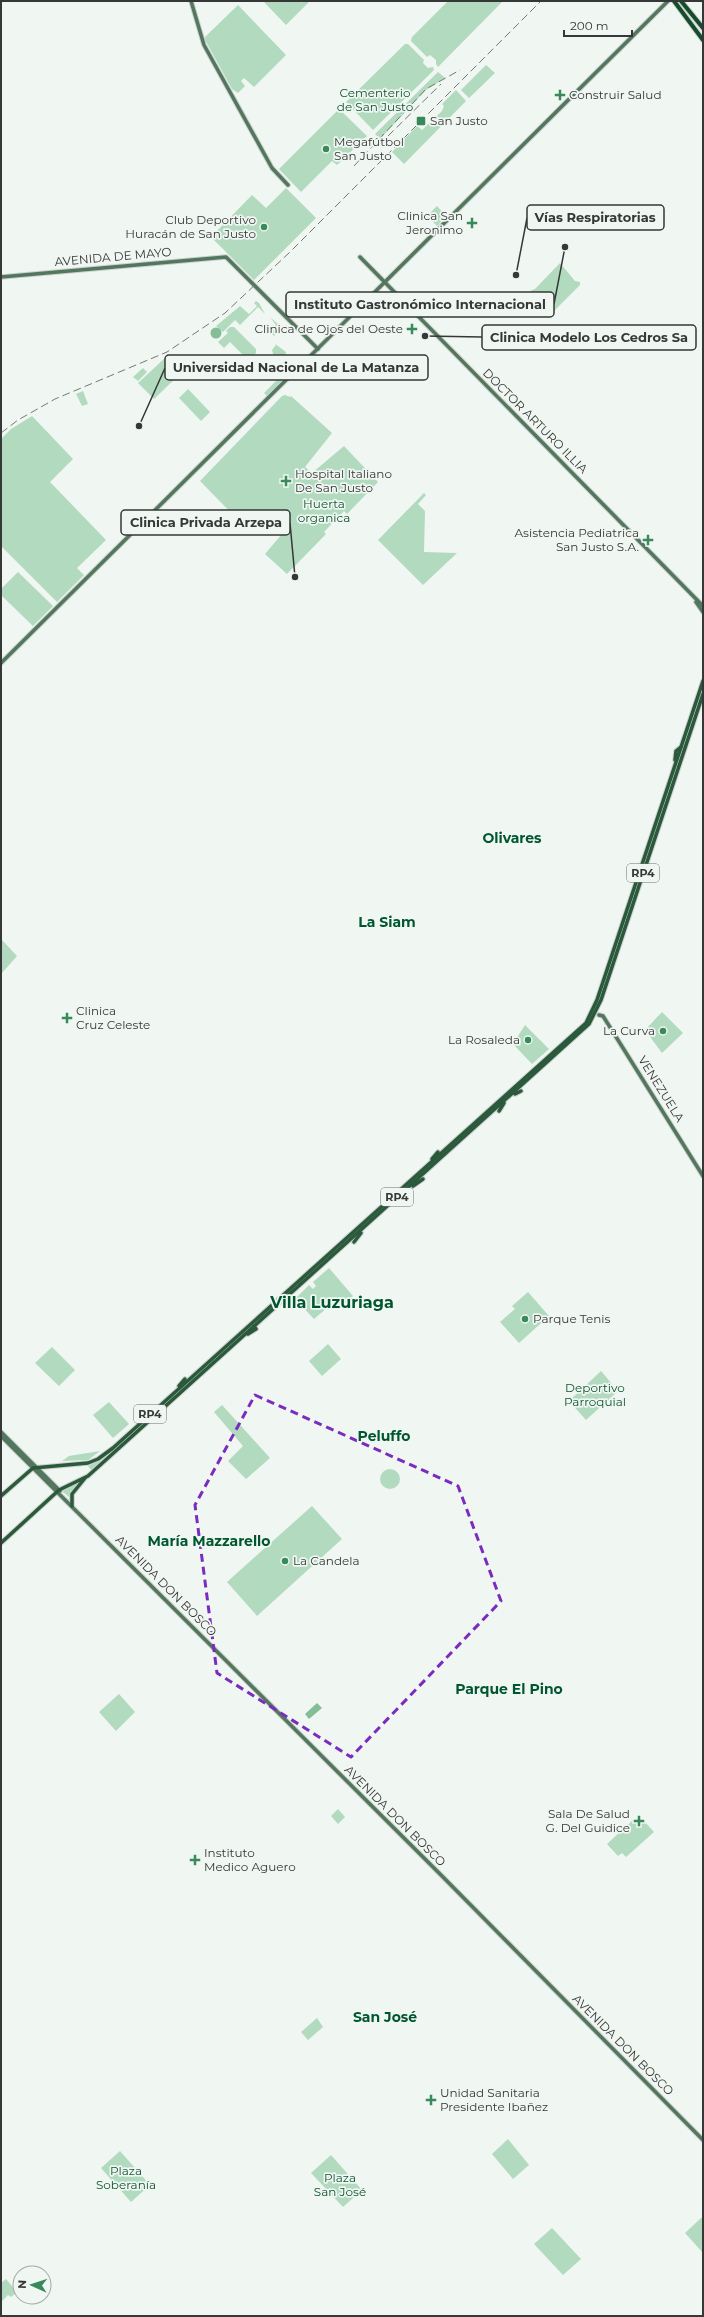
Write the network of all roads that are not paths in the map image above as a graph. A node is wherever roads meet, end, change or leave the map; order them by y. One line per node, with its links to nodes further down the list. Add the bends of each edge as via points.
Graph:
1 (190, 1): 7 (main road, via 204,45 273,170)
2 (668, 1): 10 (main road)
3 (674, 1): 6 (highway)
4 (681, 1): 5 (highway)
5 (703, 28)
6 (703, 40)
7 (288, 185)
8 (360, 257): 10 (main road, DOCTOR ARTURO ILLIA)
9 (1, 277): 11 (main road, AVENIDA DE MAYO, via 226,257)
10 (384, 284): 11 (main road); 12 (main road, DOCTOR ARTURO ILLIA)
11 (318, 349): 15 (main road)
12 (694, 599): 13 (main road, DOCTOR ARTURO ILLIA); 14 (main road, DOCTOR ARTURO ILLIA)
13 (703, 606)
14 (703, 612)
15 (1, 663)
16 (703, 681): 27 (main road, RP4, via 590,1018)
17 (703, 694): 19 (main road, RP4)
18 (703, 701): 19 (main road)
19 (696, 713): 20 (main road, RP4)
20 (663, 812): 21 (main road); 24 (main road, RP4, via 592,1019 577,1036)
21 (656, 842)
22 (599, 1015): 28 (main road, VENEZUELA, via 603,1016)
23 (522, 1091): 24 (main road)
24 (508, 1098): 25 (main road); 30 (main road, RP4)
25 (499, 1110)
26 (438, 1152): 27 (main road)
27 (423, 1170): 33 (main road, RP4)
28 (703, 1176)
29 (423, 1179): 30 (main road)
30 (405, 1190): 31 (main road, RP4)
31 (372, 1220): 32 (main road); 33 (main road, RP4, via 255,1328)
32 (354, 1242)
33 (220, 1354): 35 (main road, RP4)
34 (185, 1379): 35 (main road)
35 (174, 1398): 38 (main road, RP4, via 95,1461); 39 (main road, RP4)
36 (1, 1432): 38 (main road, AVENIDA DON BOSCO)
37 (1, 1436): 38 (main road, AVENIDA DON BOSCO)
38 (35, 1468): 40 (main road, AVENIDA DON BOSCO); 41 (main road)
39 (88, 1476): 40 (main road, RP4); 42 (main road, via 72,1494)
40 (58, 1491): 42 (main road, AVENIDA DON BOSCO); 43 (main road, RP4)
41 (1, 1496)
42 (72, 1506): 44 (main road, AVENIDA DON BOSCO)
43 (1, 1543)
44 (703, 2140)

